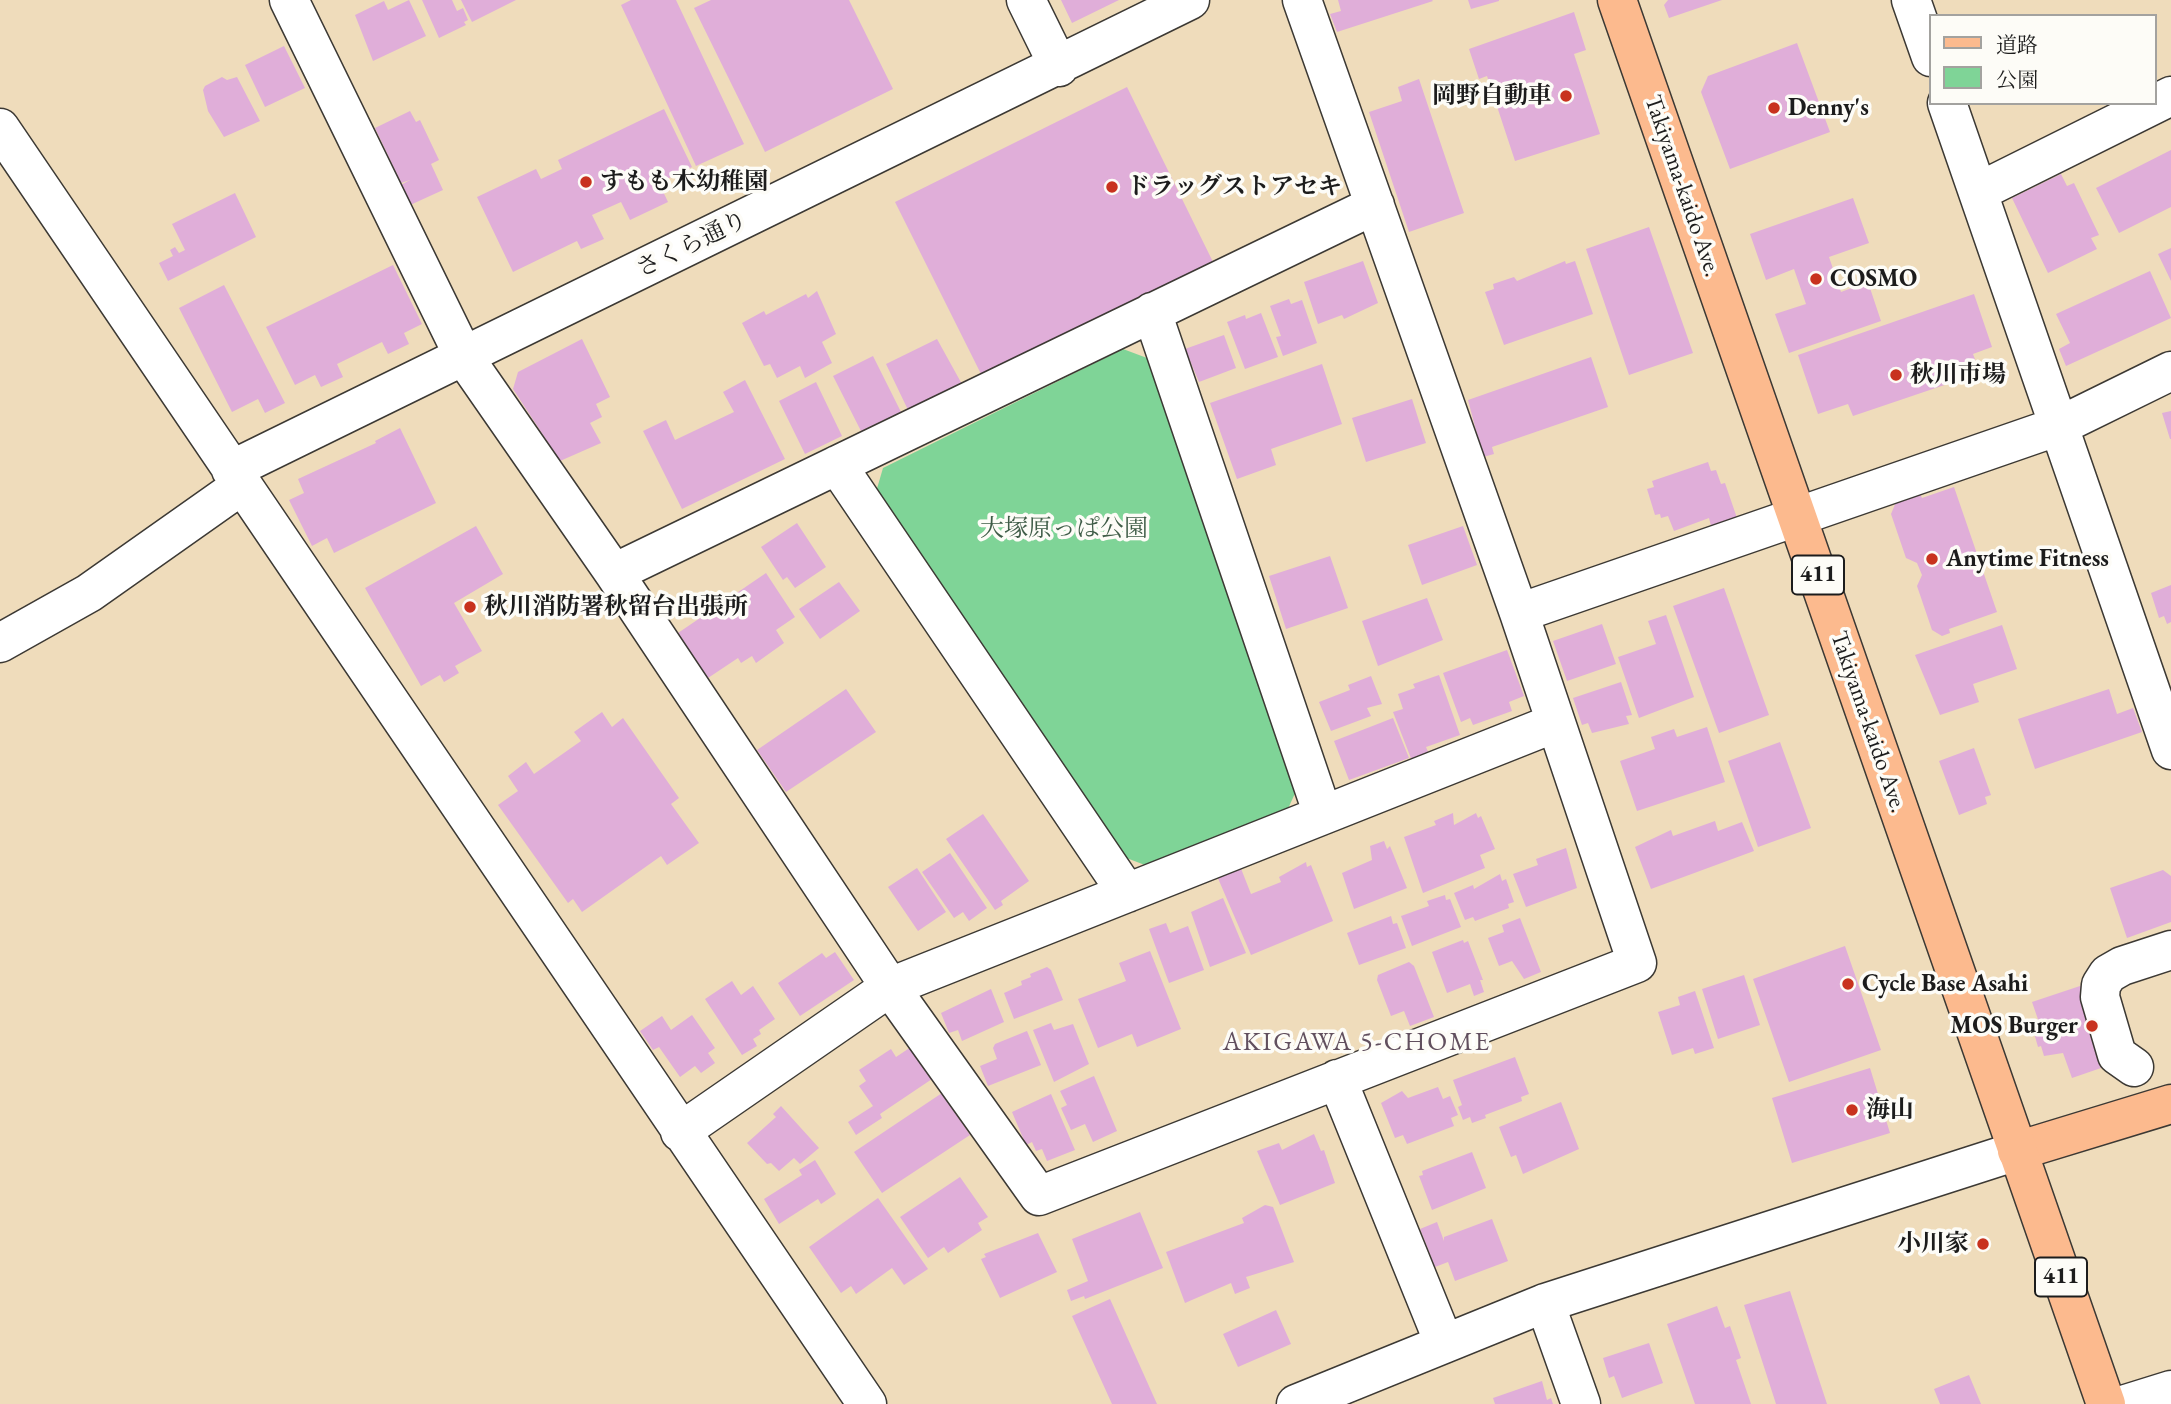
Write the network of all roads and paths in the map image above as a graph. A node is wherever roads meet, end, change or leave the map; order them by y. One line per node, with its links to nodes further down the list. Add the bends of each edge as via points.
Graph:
1 (289, 0): 15 (street)
2 (1026, 0): 8 (street)
3 (1190, 0): 8 (street, さくら通り)
4 (1302, 0): 13 (street)
5 (1617, 0): 20 (main road, Takiyama-kaido Ave. / 411)
6 (1911, 0): 7 (street)
7 (1930, 54)
8 (1059, 66): 15 (street, さくら通り)
9 (1948, 105): 12 (street)
10 (2153, 105): 12 (street)
11 (0, 128): 19 (street)
12 (1978, 192): 17 (street)
13 (1375, 205): 14 (street); 22 (street)
14 (1153, 312): 18 (street); 26 (street)
15 (464, 357): 19 (street, さくら通り); 21 (street)
16 (2171, 371): 17 (street)
17 (2059, 426): 20 (street); 25 (street)
18 (837, 465): 21 (street); 27 (street)
19 (237, 477): 23 (street, さくら通り, via 89,593); 33 (street)
20 (1797, 516): 22 (street); 34 (main road, Takiyama-kaido Ave. / 411)
21 (614, 573): 29 (street)
22 (1519, 613): 24 (street)
23 (0, 643)
24 (1555, 723): 26 (street); 31 (street, via 1637,963)
25 (2171, 750)
26 (1324, 815): 27 (street)
27 (1127, 892): 29 (street)
28 (2171, 950): 30 (street, via 2122,966 2101,985 2100,997 2117,1055)
29 (890, 987): 31 (street, via 1039,1196); 33 (street)
30 (2133, 1067)
31 (1337, 1079): 36 (street)
32 (2171, 1104): 34 (main road)
33 (680, 1132): 38 (street)
34 (2017, 1151): 35 (street); 41 (main road, Takiyama-kaido Ave. / 411)
35 (1545, 1303): 36 (street); 40 (street)
36 (1444, 1343): 39 (street)
37 (2171, 1390): 42 (street)
38 (867, 1404)
39 (1296, 1404)
40 (1581, 1404)
41 (2106, 1404)
42 (2126, 1404)

